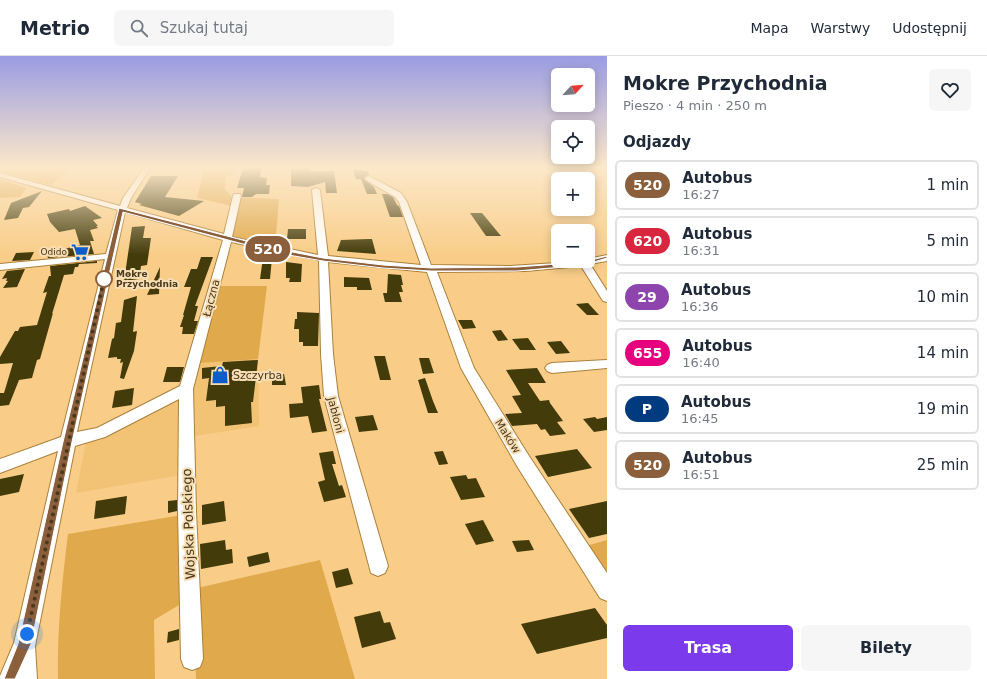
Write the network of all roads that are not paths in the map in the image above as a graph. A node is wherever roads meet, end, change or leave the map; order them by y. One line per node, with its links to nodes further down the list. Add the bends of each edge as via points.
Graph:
1 (76, 197): 6 (street)
2 (129, 197): 6 (street)
3 (237, 197): 7 (street, Łączna)
4 (317, 197): 10 (street, Jabłoni)
5 (399, 197): 15 (street, Maków)
6 (121, 210): 7 (street); 8 (street)
7 (227, 238): 10 (street, via 277,251); 17 (street, Łączna)
8 (110, 256): 13 (street); 21 (street)
9 (607, 258): 11 (street)
10 (323, 259): 15 (street); 23 (street, Jabłoni, via 331,396)
11 (595, 261)
12 (551, 266): 15 (street)
13 (0, 267)
14 (587, 268): 16 (street)
15 (429, 270): 24 (street, Maków, via 468,368 519,454)
16 (607, 299)
17 (195, 358): 20 (street, Wojska Polskiego)
18 (607, 364): 19 (street)
19 (552, 368)
20 (186, 389): 21 (street, via 100,433); 26 (street, Wojska Polskiego)
21 (68, 442): 22 (street); 25 (street)
22 (0, 466)
23 (378, 566)
24 (607, 591)
25 (25, 644): 27 (street); 28 (street)
26 (192, 659)
27 (10, 679)
28 (26, 679)

